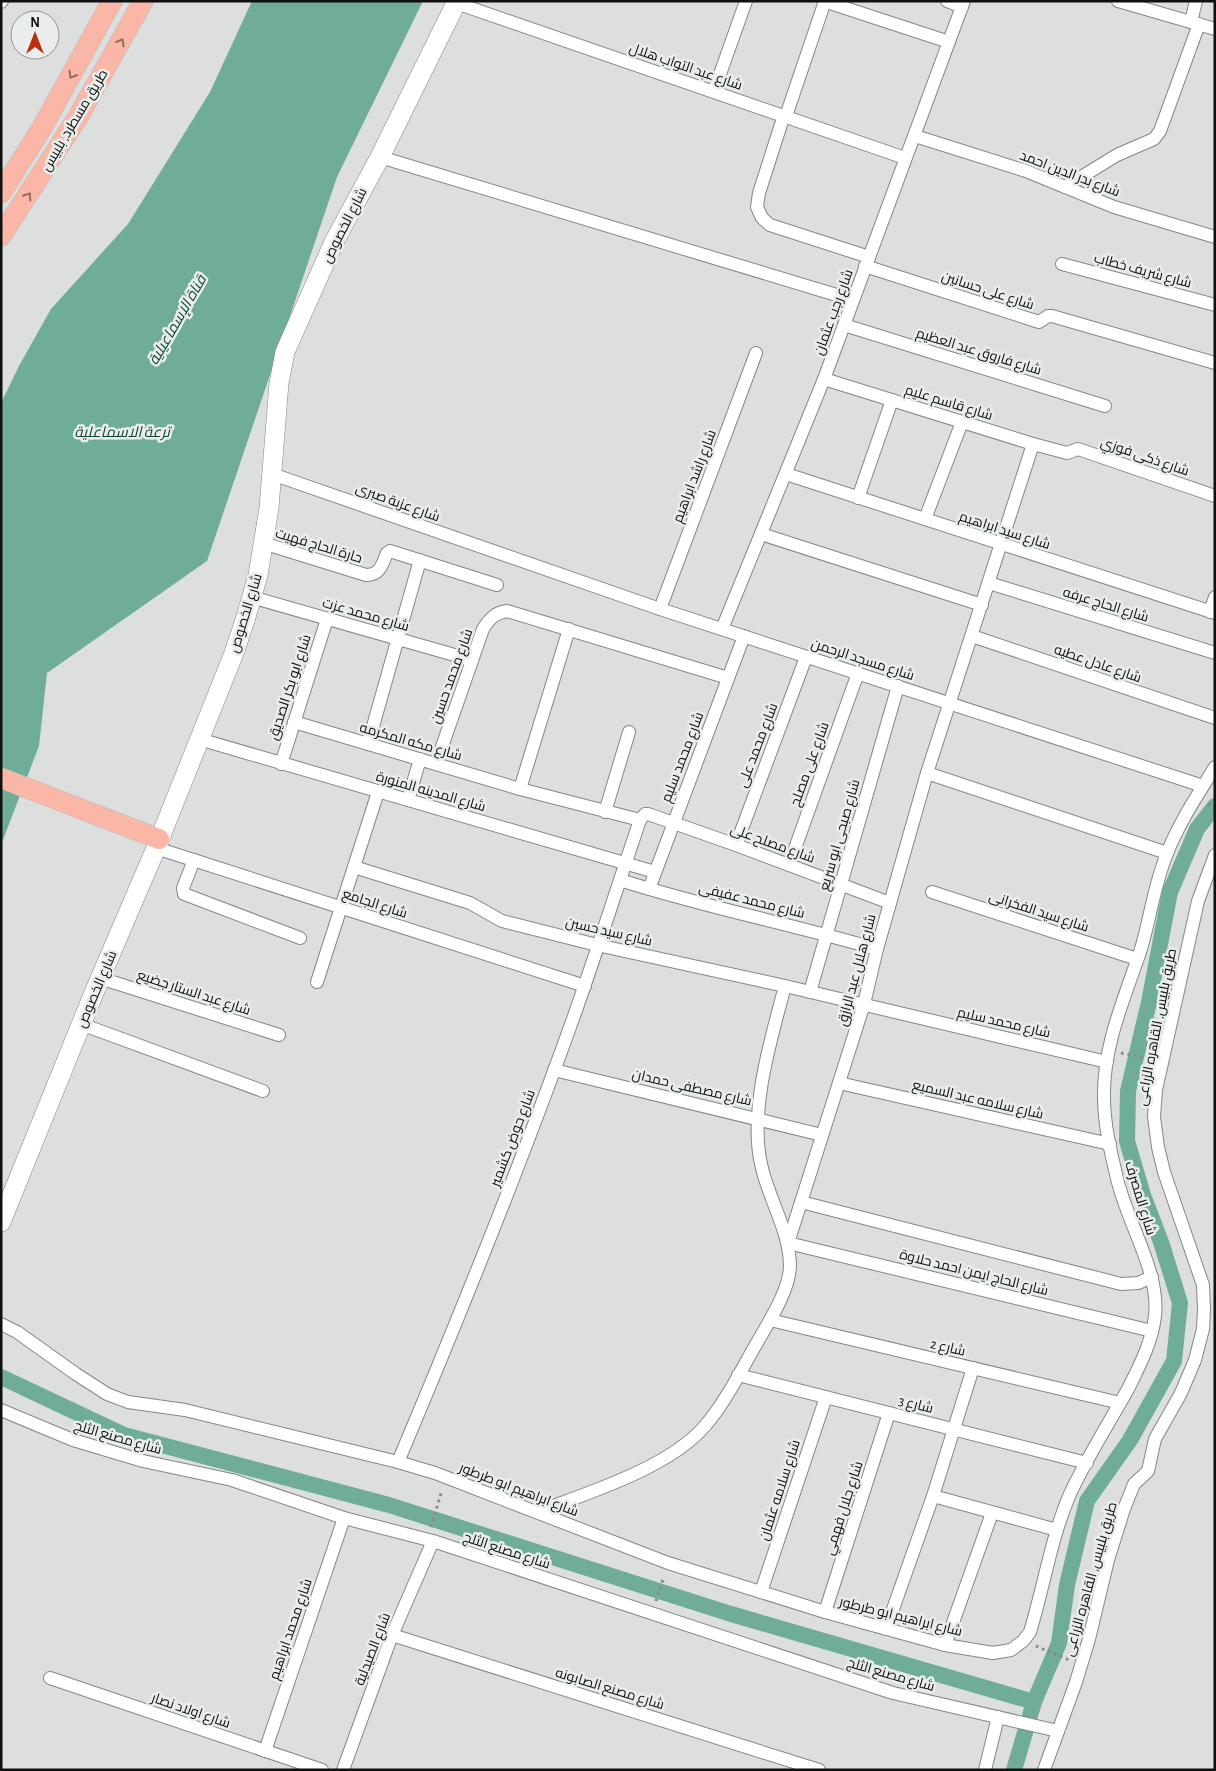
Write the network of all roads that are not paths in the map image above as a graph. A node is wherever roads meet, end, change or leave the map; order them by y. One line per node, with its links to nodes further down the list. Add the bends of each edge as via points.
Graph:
1 (112, 1): 19 (main road, طريق مسطرد, بلبيس, one-way to 19, via 52,110)
2 (143, 1): 20 (main road, طريق مسطرد, بلبيس, one-way to 2, via 78,117)
3 (746, 1): 13 (street)
4 (824, 1): 12 (street); 14 (street, شارع على حسانين)
5 (946, 1): 9 (street)
6 (1196, 1): 10 (street)
7 (456, 2): 13 (street, شارع عبد التواب هلال); 16 (main road, شارع الخصوص)
8 (1120, 2): 10 (street)
9 (963, 4): 12 (street, شارع رجب عثمان)
10 (1195, 23): 11 (street); 18 (street, via 1160,130 1154,138 1117,155)
11 (1215, 29)
12 (949, 42): 15 (street, شارع رجب عثمان)
13 (714, 91): 14 (street, شارع عبد التواب هلال)
14 (785, 116): 17 (street, شارع عبد التواب هلال); 22 (street, شارع على حسانين, via 759,193 757,207 762,218 770,225)
15 (915, 136): 17 (street, شارع رجب عثمان); 18 (street, شارع بدر الدين احمد, via 1026,171)
16 (380, 157): 24 (street); 35 (main road, شارع الخصوص, via 334,242 284,352)
17 (906, 158): 22 (street, شارع رجب عثمان)
18 (1064, 187): 21 (street, شارع بدر الدين احمد, via 1114,207)
19 (1, 193)
20 (1, 236)
21 (1215, 237)
22 (867, 262): 24 (street, شارع رجب عثمان); 28 (street, شارع على حسانين, via 1039,322 1052,316)
23 (1062, 264): 25 (street, شارع شريف خطاب)
24 (853, 300): 26 (street, شارع رجب عثمان)
25 (1215, 305)
26 (844, 325): 29 (street, شارع رجب عثمان); 31 (street, شارع فاروق عبد العظيم)
27 (756, 353): 50 (street, شارع راشد ابراهيم)
28 (1215, 363)
29 (824, 379): 30 (street, شارع قاسم عليم); 36 (street, شارع رجب عثمان)
30 (892, 400): 32 (street, شارع قاسم عليم); 38 (street)
31 (1105, 406)
32 (962, 422): 33 (street, شارع قاسم عليم); 39 (street)
33 (1033, 444): 34 (street, شارع قاسم عليم); 42 (street, شارع هلال عبد الرازق)
34 (1065, 453): 37 (street, شارع ذكى فوزي, via 1078,449)
35 (272, 474): 41 (main road, شارع الخصوص); 43 (street, شارع عزبة صبرى)
36 (786, 474): 38 (street, شارع سيد ابراهيم); 40 (street, شارع رجب عثمان)
37 (1215, 496)
38 (858, 498): 39 (street, شارع سيد ابراهيم)
39 (925, 520): 42 (street, شارع سيد ابراهيم)
40 (761, 534): 49 (street); 54 (street, شارع رجب عثمان)
41 (263, 543): 44 (street, حارة الحاج فهيت, via 366,575 380,571 388,552); 48 (main road, شارع الخصوص)
42 (1002, 544): 45 (street, شارع هلال عبد الرازق); 51 (street, شارع سيد ابراهيم)
43 (513, 559): 50 (street, شارع مسجد الرحمن)
44 (420, 560): 46 (street, حارة الحاج فهيت); 57 (street)
45 (989, 583): 49 (street, شارع هلال عبد الرازق); 58 (street, شارع الحاج عرفه)
46 (497, 585)
47 (1215, 597): 51 (street)
48 (252, 598): 52 (street, شارع محمد عزت); 68 (main road, شارع الخصوص)
49 (982, 605): 56 (street, شارع هلال عبد الرازق)
50 (660, 609): 54 (street, شارع مسجد الرحمن)
51 (1212, 613)
52 (327, 619): 57 (street, شارع محمد عزت); 66 (street, شارع ابو بكر الصديق)
53 (569, 629): 60 (street, شارع محمد حسين, via 507,611 494,615 483,629); 62 (street); 77 (street)
54 (722, 629): 55 (street, شارع مسجد الرحمن)
55 (744, 636): 59 (street, شارع مسجد الرحمن); 62 (street, شارع محمد سليم)
56 (972, 636): 64 (street, شارع هلال عبد الرازق); 65 (street, شارع عادل عطيه)
57 (399, 640): 60 (street, شارع محمد عزت); 69 (street)
58 (1215, 653)
59 (806, 656): 61 (street, شارع مسجد الرحمن); 84 (street, شارع محمد على)
60 (472, 660): 72 (street, شارع محمد حسين)
61 (858, 673): 63 (street, شارع مسجد الرحمن); 89 (street, شارع على مصلح)
62 (728, 678): 82 (street, شارع محمد سليم)
63 (898, 686): 64 (street, شارع مسجد الرحمن); 93 (street, شارع صبحى ابو سريع)
64 (950, 703): 74 (street, شارع هلال عبد الرازق); 76 (street, شارع مسجد الرحمن)
65 (1215, 718)
66 (294, 722): 69 (street, شارع مكه المكرمه); 71 (street, شارع ابو بكر الصديق)
67 (629, 732): 80 (street)
68 (199, 739): 71 (street, شارع المدينه المنورة); 83 (main road, شارع الخصوص)
69 (368, 744): 70 (street, شارع مكه المكرمه)
70 (420, 759): 72 (street, شارع مكه المكرمه); 79 (street)
71 (281, 764): 78 (street, شارع المدينه المنورة)
72 (436, 764): 77 (street, شارع مكه المكرمه)
73 (1215, 767): 76 (street, شارع المصرف)
74 (926, 773): 85 (street); 96 (street, شارع هلال عبد الرازق)
75 (1, 778): 83 (main road, via 123,824)
76 (1203, 786): 85 (street, شارع المصرف)
77 (520, 789): 80 (street, شارع مكه المكرمه)
78 (378, 792): 79 (street, شارع المدينه المنورة); 90 (street)
79 (408, 800): 88 (street, شارع المدينه المنورة)
80 (605, 812): 81 (street, شارع مكه المكرمه)
81 (643, 817): 82 (street, شارع مصلح على); 88 (street, شارع حوض كشمير)
82 (674, 823): 84 (street, شارع مصلح على); 91 (street, شارع محمد سليم)
83 (158, 843): 87 (street, شارع الجامع); 103 (main road, شارع الخصوص)
84 (736, 845): 89 (street, شارع مصلح على)
85 (1166, 853): 102 (street, شارع المصرف)
86 (1215, 855): 148 (street, طريق بلبيس, القاهره الزراعى, via 1198,902 1156,1090 1154,1116 1164,1172 1203,1284 1203,1330 1196,1360 1156,1439 1148,1471 1134,1484 1124,1510 1081,1665)
87 (194, 860): 97 (street, شارع الجامع); 99 (street, via 184,894)
88 (625, 863): 91 (street, شارع المدينه المنورة); 92 (street, شارع حوض كشمير)
89 (789, 865): 93 (street, شارع مصلح على)
90 (354, 867): 97 (street); 100 (street, شارع سيد حسين, via 470,903 502,921)
91 (655, 872): 94 (street, شارع محمد سليم)
92 (620, 880): 94 (street, شارع محمد عفيفى); 100 (street, شارع حوض كشمير)
93 (841, 884): 96 (street, شارع مصلح على); 98 (street, شارع صبحى ابو سريع)
94 (649, 889): 98 (street, شارع محمد عفيفى)
95 (932, 892): 102 (street, شارع سيد الفخرانى)
96 (890, 902): 101 (street, شارع هلال عبد الرازق)
97 (341, 908): 104 (street); 105 (street, شارع الجامع)
98 (826, 934): 101 (street, شارع محمد عفيفى); 107 (street, شارع صبحى ابو سريع)
99 (300, 938)
100 (597, 945): 105 (street, شارع حوض كشمير); 106 (street, شارع سيد حسين)
101 (876, 949): 108 (street, شارع هلال عبد الرازق)
102 (1137, 959): 111 (street, شارع المصرف, via 1122,1001)
103 (100, 978): 109 (main road, شارع الخصوص); 110 (street, شارع عبد الستار جضيع)
104 (317, 982)
105 (585, 986): 112 (street, شارع حوض كشمير)
106 (785, 986): 107 (street, شارع سيد حسين); 115 (street, via 769,1050)
107 (810, 992): 108 (street, شارع سيد حسين)
108 (864, 1004): 111 (street, شارع محمد سليم); 113 (street, شارع هلال عبد الرازق)
109 (81, 1024): 114 (street); 119 (main road, شارع الخصوص)
110 (279, 1035)
111 (1107, 1062): 117 (street, شارع المصرف, via 1104,1098)
112 (554, 1070): 115 (street, شارع مصطفى حمدان); 132 (street, شارع حوض كشمير, via 469,1293)
113 (839, 1083): 116 (street, شارع هلال عبد الرازق); 117 (street, شارع سلامه عبد السميع)
114 (263, 1091)
115 (758, 1118): 116 (street, شارع مصطفى حمدان); 120 (street, via 761,1166)
116 (822, 1135): 118 (street, شارع هلال عبد الرازق)
117 (1110, 1144): 121 (street, شارع المصرف, via 1128,1217)
118 (801, 1202): 120 (street, شارع هلال عبد الرازق); 121 (street, via 1120,1284 1138,1283)
119 (1, 1222)
120 (788, 1243): 122 (street, via 790,1267); 124 (street, شارع الحاج ايمن احمد حلاوة)
121 (1152, 1277): 124 (street, شارع المصرف, via 1156,1299)
122 (770, 1320): 125 (street, شارع 2); 126 (street)
123 (1, 1324): 132 (street, شارع ابراهيم ابو طرطور, via 107,1394 128,1402 185,1410)
124 (1152, 1331): 128 (street, شارع المصرف, via 1142,1362)
125 (973, 1368): 128 (street, شارع 2); 131 (street)
126 (738, 1375): 127 (street, شارع 3); 135 (street, via 704,1428 684,1445 652,1465 615,1482)
127 (826, 1397): 130 (street, شارع 3); 140 (street, شارع سلامه عثمان)
128 (1120, 1403): 133 (street, شارع المصرف)
129 (1, 1410): 137 (street, شارع مصنع الثلج, via 73,1440 144,1461 232,1480)
130 (889, 1413): 131 (street, شارع 3); 141 (street, شارع جلال فهمي)
131 (954, 1429): 133 (street, شارع 3); 134 (street)
132 (398, 1462): 135 (street, شارع ابراهيم ابو طرطور)
133 (1086, 1463): 138 (street, شارع المصرف)
134 (933, 1496): 136 (street); 142 (street)
135 (537, 1512): 140 (street, شارع ابراهيم ابو طرطور, via 668,1564)
136 (992, 1513): 138 (street); 145 (street)
137 (344, 1518): 139 (street, شارع مصنع الثلج); 149 (street, شارع محمد ابراهيم)
138 (1057, 1530): 143 (street, شارع المصرف)
139 (432, 1541): 144 (street, شارع الصيدلية); 147 (street, شارع مصنع الثلج, via 893,1693)
140 (761, 1592): 141 (street, شارع ابراهيم ابو طرطور)
141 (825, 1612): 142 (street, شارع ابراهيم ابو طرطور)
142 (886, 1629): 145 (street, شارع ابراهيم ابو طرطور)
143 (1030, 1632): 145 (street, شارع ابراهيم ابو طرطور, via 1023,1642 1002,1652)
144 (392, 1635): 151 (street, شارع الصيدلية); 152 (street, شارع مصنع الصابونه)
145 (945, 1645)
146 (50, 1678): 149 (street, شارع اولاد نصار)
147 (1001, 1718): 148 (street, شارع مصنع الثلج); 153 (street)
148 (1058, 1731): 154 (street, طريق بلبيس, القاهره الزراعى)
149 (265, 1751): 150 (street, شارع اولاد نصار)
150 (322, 1770)
151 (343, 1770)
152 (819, 1770)
153 (985, 1770)
154 (1044, 1770)

